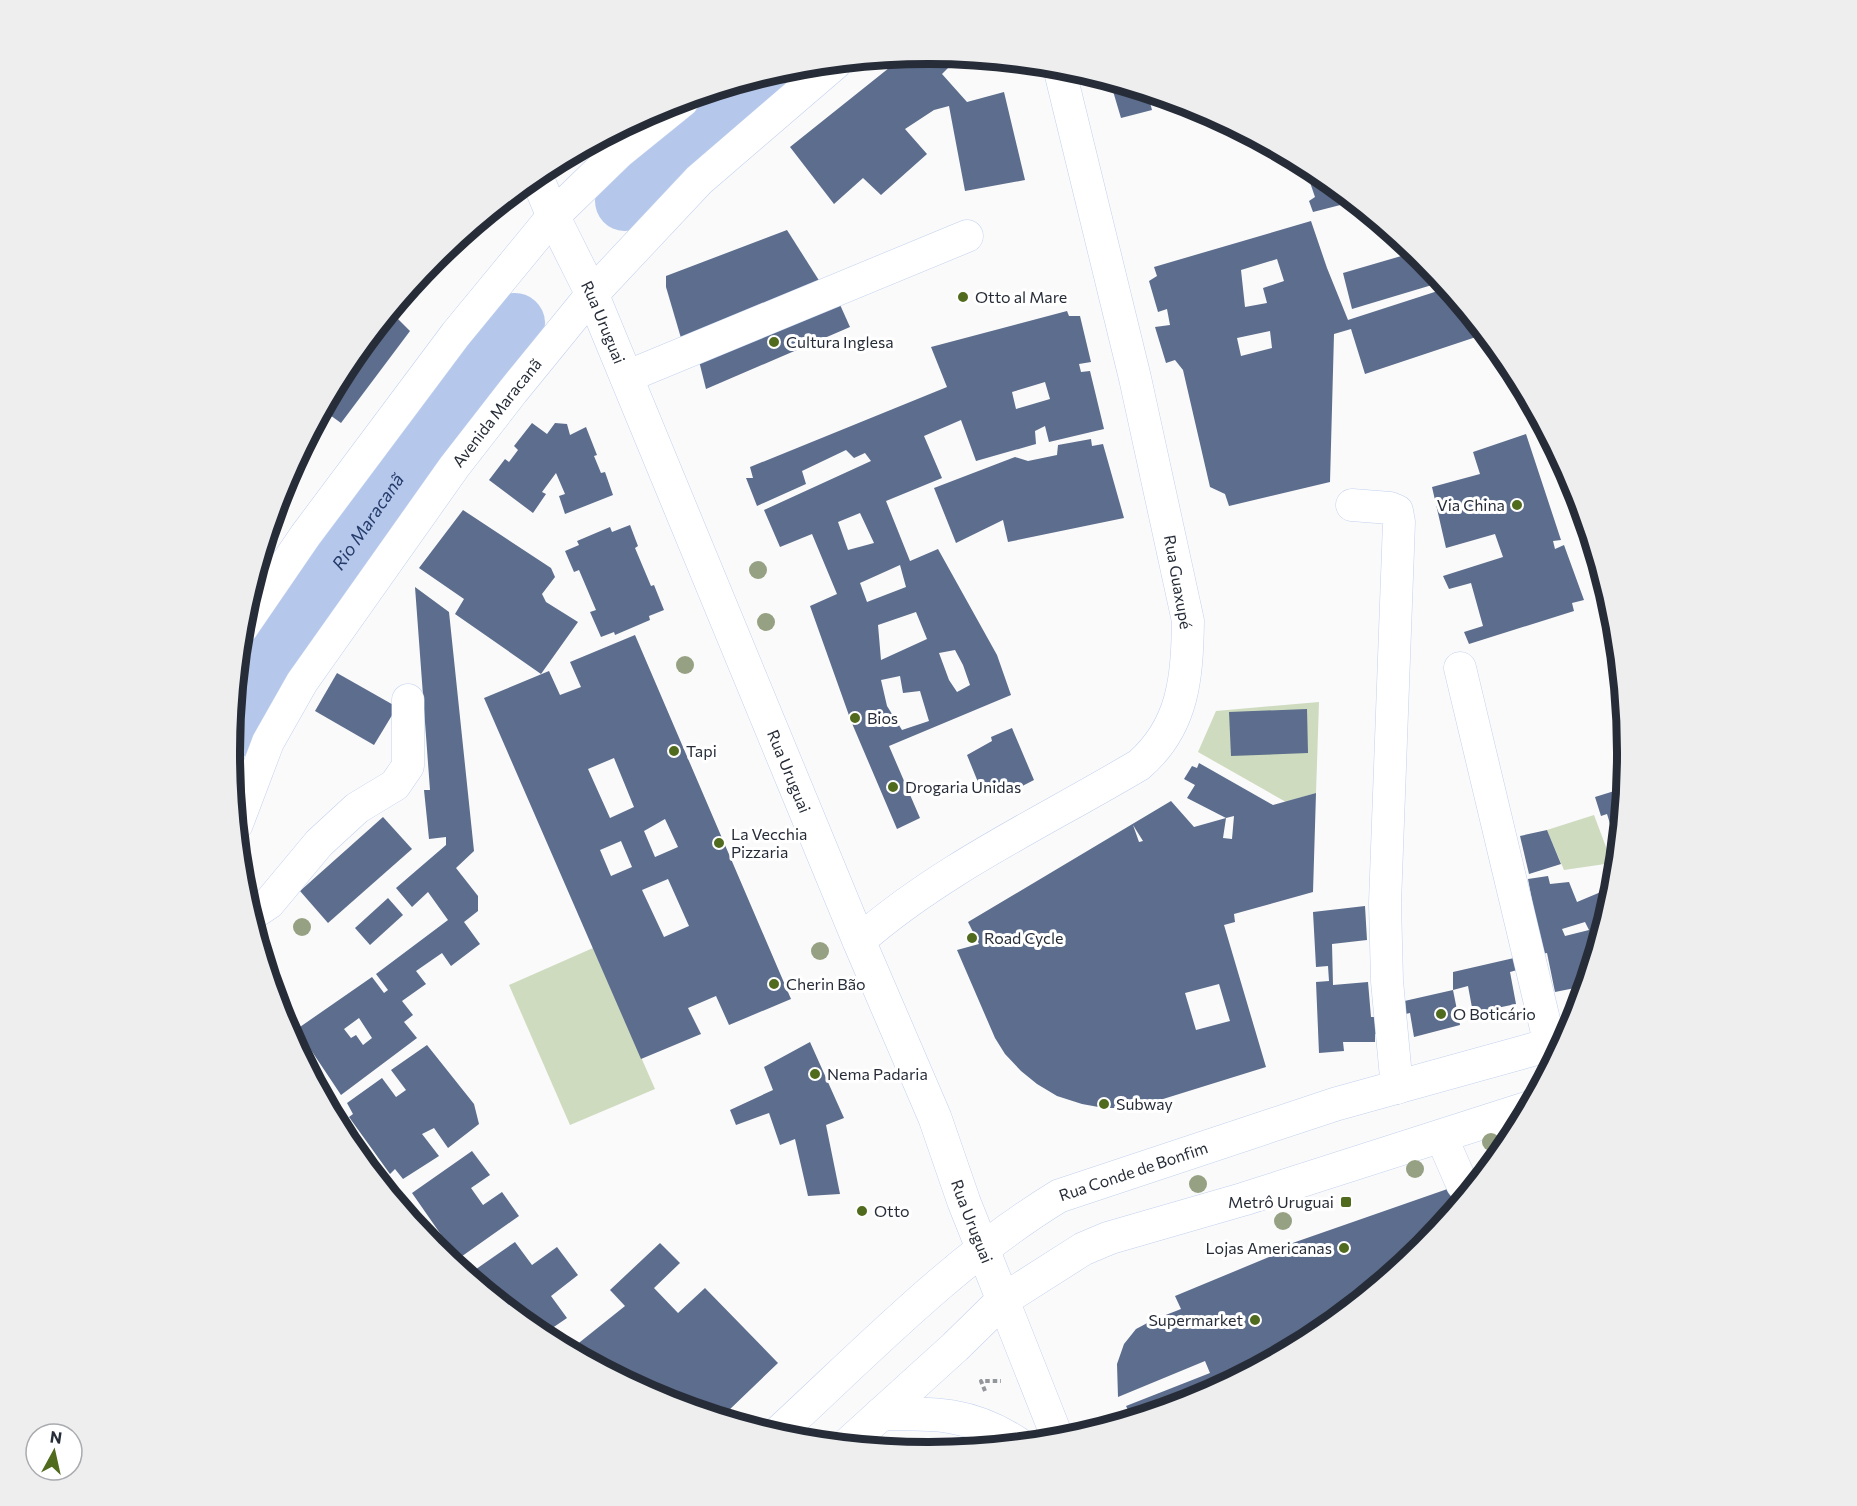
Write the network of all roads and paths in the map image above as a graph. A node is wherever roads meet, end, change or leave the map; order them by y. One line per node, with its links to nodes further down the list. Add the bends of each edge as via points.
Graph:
1 (824, 73): 7 (main road, Avenida Maracanã, via 699,180)
2 (1062, 78): 15 (street, Rua Guaxupé, via 1135,378 1188,621 1182,692 1166,736 1138,765 934,883)
3 (659, 120): 5 (main road)
4 (540, 185): 5 (main road, Rua Uruguai)
5 (553, 216): 7 (main road, Rua Uruguai); 10 (street, via 456,334)
6 (967, 236): 8 (street)
7 (592, 294): 8 (main road, Rua Uruguai); 13 (street, Avenida Maracanã, via 454,467 302,682 268,742)
8 (626, 377): 15 (main road, Rua Uruguai)
9 (1352, 505): 18 (street, via 1390,508 1397,511 1400,522 1385,903 1387,981)
10 (255, 608)
11 (1460, 668): 16 (street)
12 (408, 700): 14 (street, via 408,765 395,785 357,808)
13 (242, 810)
14 (258, 910)
15 (859, 941): 22 (main road, Rua Uruguai, via 935,1118)
16 (1555, 1037)
17 (1552, 1044): 18 (main road, Rua Conde de Bonfim)
18 (1397, 1089): 22 (main road, Rua Conde de Bonfim, via 1336,1104 1059,1196)
19 (1516, 1112): 20 (main road)
20 (1441, 1136): 21 (street); 23 (main road, via 1109,1238 1064,1260)
21 (1462, 1184)
22 (982, 1248): 23 (main road, Rua Uruguai); 25 (main road, Rua Conde de Bonfim)
23 (1003, 1300): 24 (main road); 26 (street, Rua Uruguai)
24 (882, 1414): 27 (main road); 28 (main road, via 955,1416)
25 (786, 1426)
26 (1054, 1430)
27 (855, 1437)
28 (1007, 1437)

